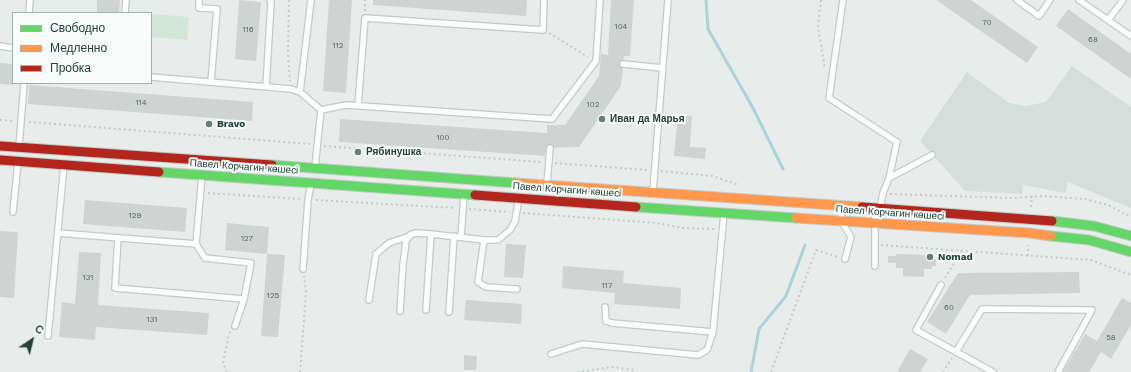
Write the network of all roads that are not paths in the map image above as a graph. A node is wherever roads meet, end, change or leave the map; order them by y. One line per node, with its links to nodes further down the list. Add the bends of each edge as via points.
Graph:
1 (30, 0): 14 (lane)
2 (126, 0): 15 (lane)
3 (199, 0): 23 (lane, via 199,8 217,9)
4 (270, 0): 25 (lane)
5 (311, 0): 26 (lane)
6 (544, 0): 27 (lane, via 543,30 365,18)
7 (600, 0): 27 (lane, via 598,62 552,122)
8 (668, 0): 21 (lane)
9 (843, 0): 40 (lane, via 829,98 897,142)
10 (1017, 0): 11 (lane, via 1039,16)
11 (1050, 0)
12 (1079, 0): 16 (lane)
13 (1122, 0): 16 (lane)
14 (29, 12)
15 (125, 12)
16 (1108, 20): 17 (lane)
17 (1131, 36)
18 (0, 46): 19 (lane)
19 (12, 48)
20 (623, 64): 21 (lane)
21 (662, 68): 44 (lane)
22 (152, 77): 23 (lane)
23 (211, 82): 25 (lane)
24 (24, 84): 30 (lane)
25 (266, 87): 26 (lane)
26 (300, 92): 28 (lane)
27 (358, 105): 28 (lane)
28 (321, 110): 37 (lane)
29 (0, 146): 30 (street, Павел Корчагин көшесі)
30 (19, 147): 34 (street, Павел Корчагин көшесі)
31 (550, 148): 42 (lane)
32 (932, 155): 40 (lane)
33 (0, 160): 35 (street, Павел Корчагин көшесі)
34 (203, 160): 37 (street, Павел Корчагин көшесі); 38 (street)
35 (18, 162): 36 (street, Павел Корчагин көшесі); 49 (lane)
36 (64, 165): 38 (street, Павел Корчагин көшесі); 53 (lane)
37 (315, 168): 39 (street, Павел Корчагин көшесі)
38 (202, 175): 41 (street, Павел Корчагин көшесі); 61 (lane)
39 (438, 177): 42 (street, Павел Корчагин көшесі); 43 (street)
40 (888, 178): 48 (lane)
41 (311, 183): 43 (street, Павел Корчагин көшесі); 65 (lane)
42 (547, 185): 44 (street, Павел Корчагин көшесі)
43 (437, 192): 45 (street, Павел Корчагин көшесі)
44 (653, 192): 47 (street, Павел Корчагин көшесі)
45 (464, 194): 46 (street, Павел Корчагин көшесі); 58 (lane)
46 (519, 198): 50 (street, Павел Корчагин көшесі); 60 (lane, via 515,221 510,230 498,240)
47 (842, 206): 48 (street, Павел Корчагин көшесі); 51 (lane)
48 (877, 208): 52 (lane); 57 (street, Павел Корчагин көшесі, via 1094,226)
49 (13, 212)
50 (724, 213): 51 (street, Павел Корчагин көшесі); 75 (lane)
51 (841, 221): 52 (street, Павел Корчагин көшесі); 63 (lane, via 851,237)
52 (874, 224): 62 (street, Павел Корчагин көшесі, via 1037,234 1089,240); 64 (lane)
53 (58, 233): 59 (lane); 76 (lane)
54 (431, 234): 55 (lane, via 415,233); 56 (lane); 71 (lane)
55 (410, 236): 69 (lane, via 389,243 376,254); 72 (lane, via 406,241)
56 (454, 236): 58 (lane); 73 (lane)
57 (1131, 236)
58 (462, 237): 60 (lane)
59 (118, 238): 61 (lane); 68 (lane, via 115,288)
60 (484, 240): 67 (lane, via 478,282 486,287)
61 (196, 244): 68 (lane, via 205,258 251,263)
62 (1131, 252)
63 (845, 259)
64 (875, 266)
65 (303, 269)
66 (941, 285): 77 (lane, via 916,330)
67 (517, 289)
68 (244, 299): 74 (lane)
69 (369, 300)
70 (605, 307): 75 (lane, via 606,321 612,323)
71 (426, 310)
72 (400, 311)
73 (449, 312)
74 (235, 326)
75 (713, 332): 78 (lane, via 707,350 698,355 582,344)
76 (48, 336)
77 (956, 352): 79 (lane); 80 (lane, via 982,309 1092,310)
78 (551, 354)
79 (993, 372)
80 (1058, 372)

